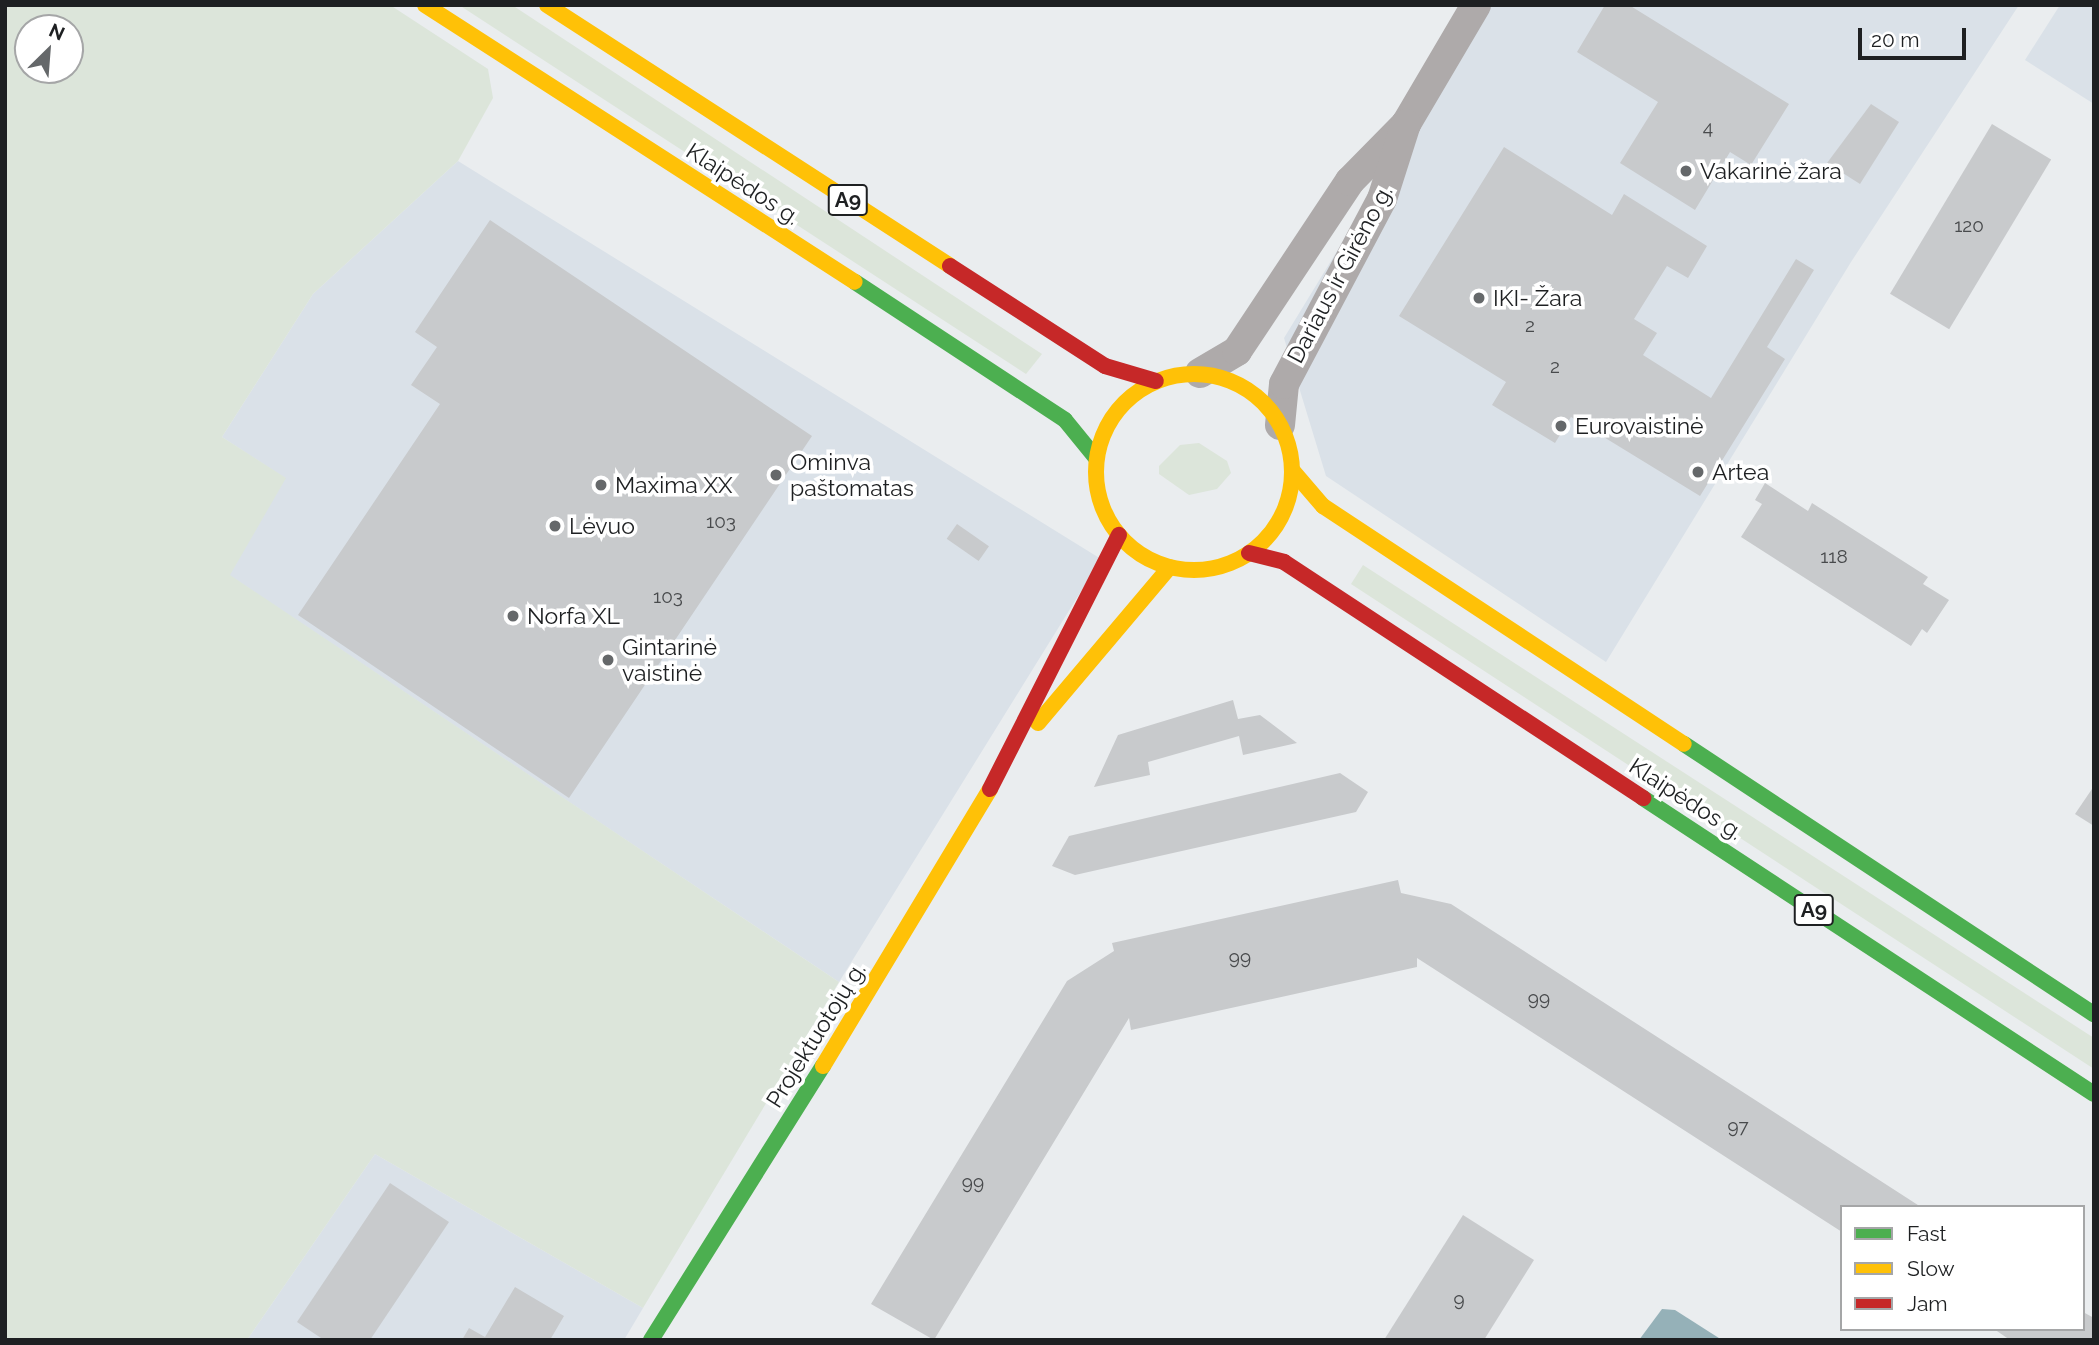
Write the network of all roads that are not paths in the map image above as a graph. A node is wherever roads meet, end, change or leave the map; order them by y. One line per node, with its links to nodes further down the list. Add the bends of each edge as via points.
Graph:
1 (425, 5): 8 (main road, Klaipėdos g., via 1029,394 1065,420)
2 (547, 5): 6 (main road, Klaipėdos g. / A9, via 1097,361)
3 (1476, 5): 4 (street, Dariaus ir Girėno g.)
4 (1406, 124): 5 (street, Dariaus ir Girėno g., via 1350,181 1237,351); 7 (street, Dariaus ir Girėno g., via 1382,199 1284,384)
5 (1200, 373): 6 (main road, Klaipėdos g.); 7 (main road, Klaipėdos g., via 1238,384)
6 (1156, 380): 8 (main road, via 1110,420)
7 (1280, 425): 9 (main road, Klaipėdos g.)
8 (1096, 458): 10 (main road, via 1099,499)
9 (1292, 470): 11 (main road, Klaipėdos g., via 1285,508); 14 (main road, Klaipėdos g., via 1323,506)
10 (1119, 535): 12 (main road); 13 (main road, Projektuotojų g.)
11 (1249, 553): 12 (main road, Klaipėdos g., via 1211,568); 15 (main road, Klaipėdos g. / A9, via 1284,562)
12 (1170, 567): 13 (main road, Projektuotojų g.)
13 (1013, 750): 16 (main road, Projektuotojų g., via 894,955)
14 (2094, 1014)
15 (2094, 1094)
16 (651, 1340)

